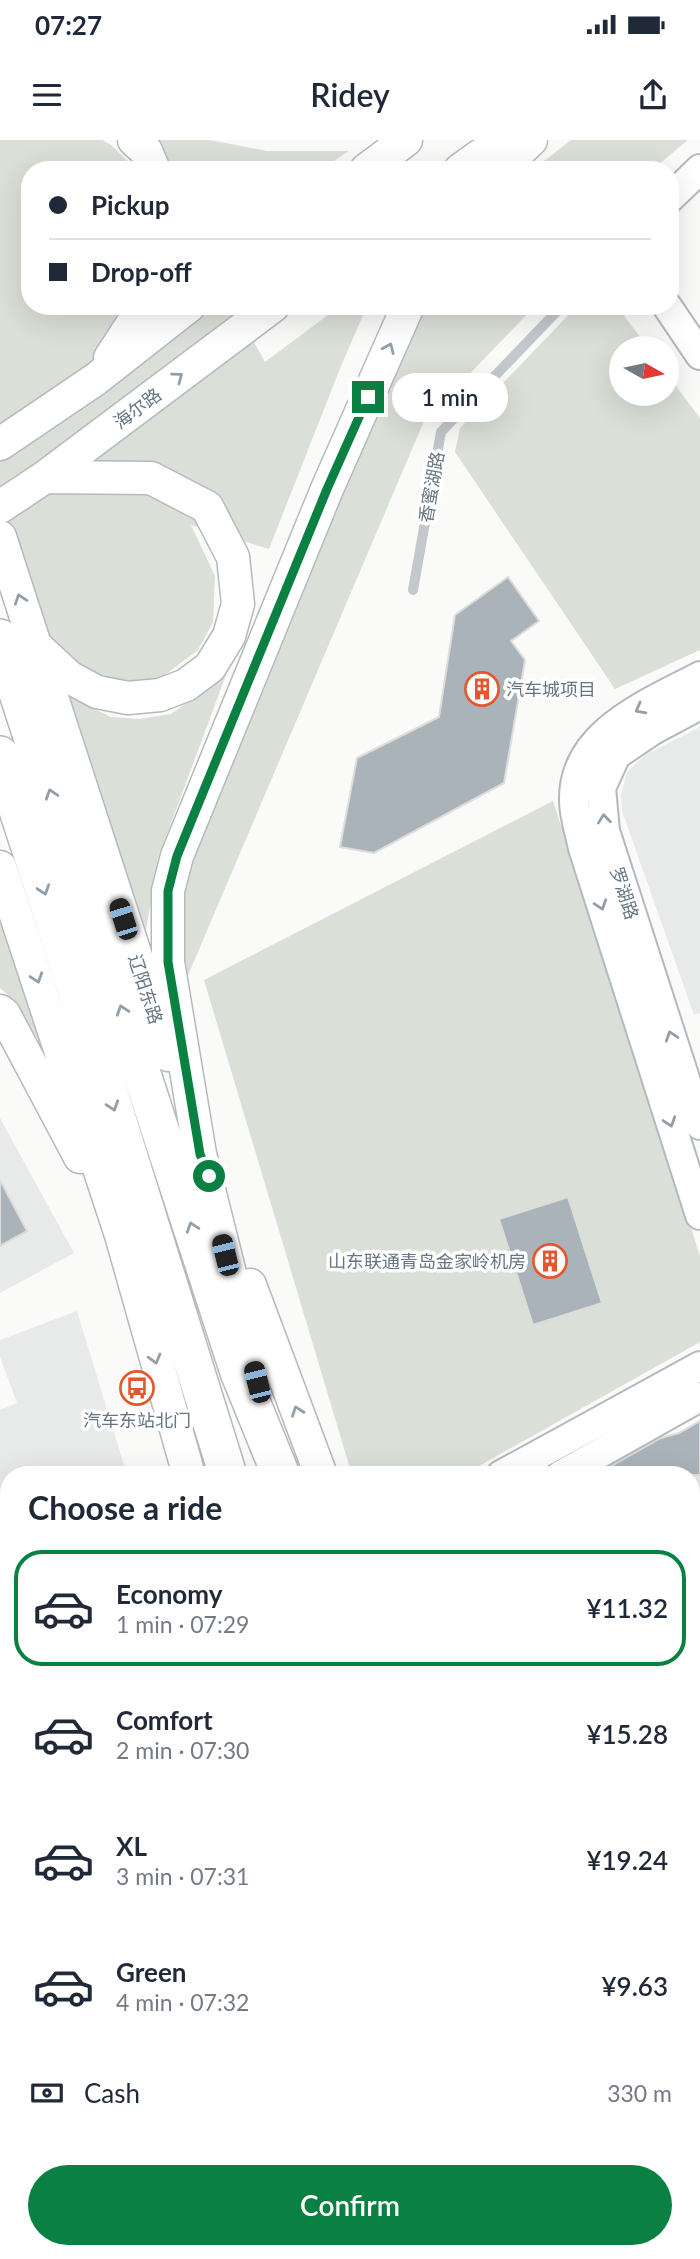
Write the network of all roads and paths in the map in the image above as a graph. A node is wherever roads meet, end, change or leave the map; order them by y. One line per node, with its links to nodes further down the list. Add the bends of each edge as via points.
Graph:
1 (134, 140): 5 (main road)
2 (406, 140): 6 (main road)
3 (502, 140): 7 (main road)
4 (531, 140): 8 (main road)
5 (150, 161)
6 (378, 161)
7 (473, 161)
8 (509, 161)
9 (700, 169): 10 (street)
10 (679, 189)
11 (138, 315): 18 (main road)
12 (178, 315): 18 (main road)
13 (261, 315): 20 (main road, 海尔路, one-way to 13)
14 (404, 315): 32 (main road, one-way to 14, via 168,962 168,891 177,856 327,489)
15 (553, 315): 23 (lane, 香蜜湖路, via 441,432)
16 (673, 315): 17 (street)
17 (700, 355)
18 (96, 379): 19 (main road)
19 (0, 444)
20 (45, 477): 21 (main road, 海尔路); 25 (main road, via 150,478 206,507 233,557 238,604 229,636 210,667 186,685 160,695 128,698 97,692 69,677)
21 (0, 507)
22 (0, 537): 25 (main road, 辽阳东路, one-way to 22)
23 (412, 590)
24 (0, 638): 41 (highway, 辽阳东路, one-way to 24, via 239,1372)
25 (35, 645): 32 (main road, 辽阳东路)
26 (700, 677): 33 (street, one-way to 33, via 620,719 594,743 580,767 573,800 583,848)
27 (700, 705): 31 (street, 罗湖路, one-way to 27, via 605,831 601,788 616,755)
28 (0, 755): 37 (highway, one-way to 37, via 191,1351)
29 (0, 867): 34 (main road, one-way to 34)
30 (0, 1011): 34 (main road)
31 (700, 1125)
32 (200, 1154): 40 (main road); 42 (main road, 辽阳东路, one-way to 32)
33 (700, 1215)
34 (121, 1235): 37 (main road); 38 (main road, one-way to 38)
35 (700, 1366): 43 (street)
36 (700, 1397): 44 (street)
37 (205, 1408): 39 (highway)
38 (186, 1466)
39 (225, 1466)
40 (278, 1466)
41 (278, 1466)
42 (318, 1466)
43 (517, 1466)
44 (577, 1466)

